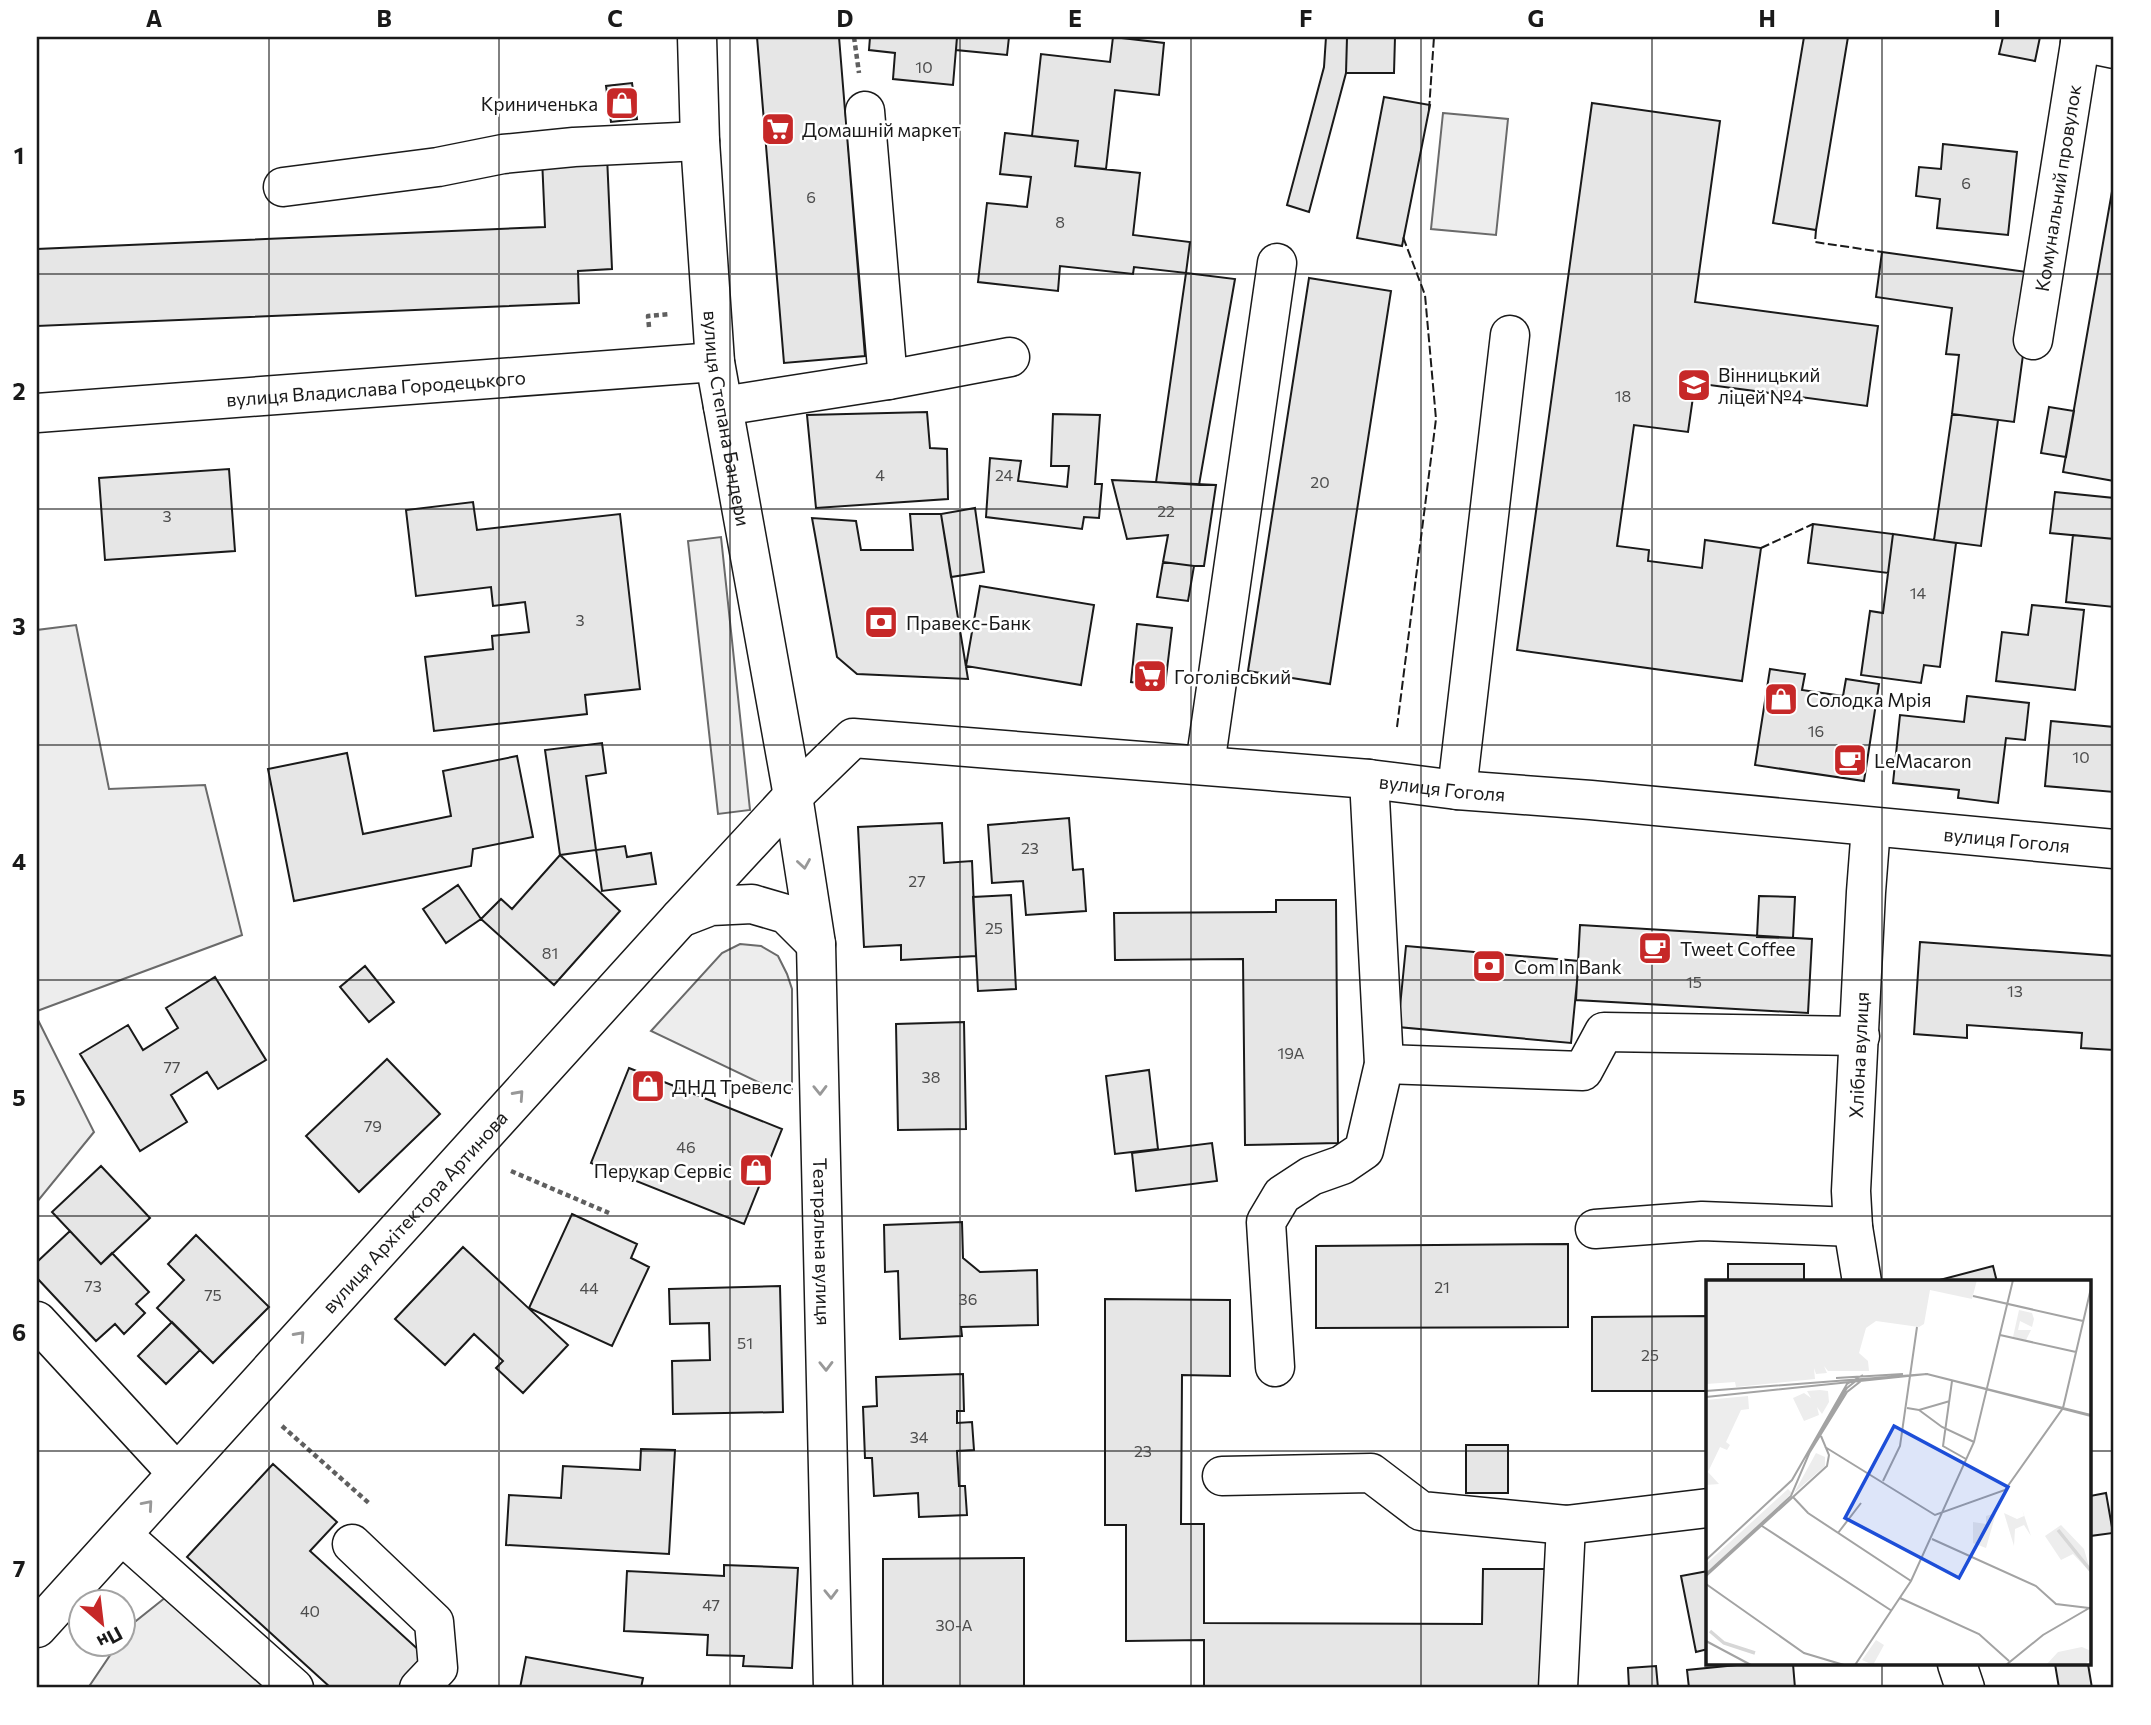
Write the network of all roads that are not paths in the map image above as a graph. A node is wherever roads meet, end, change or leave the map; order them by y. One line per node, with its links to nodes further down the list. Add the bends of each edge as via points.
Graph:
1 (697, 37): 4 (street, вулиця Степана Бандери)
2 (2091, 42): 8 (street, Комунальний провулок)
3 (865, 111): 11 (street)
4 (700, 141): 5 (street, via 503,154); 10 (street, вулиця Степана Бандери)
5 (284, 187)
6 (1278, 263): 14 (street)
7 (1510, 335): 16 (street)
8 (2033, 340)
9 (1010, 357): 11 (street)
10 (715, 362): 12 (street, вулиця Степана Бандери); 13 (street, вулиця Владислава Городецького)
11 (888, 380): 12 (street)
12 (723, 407): 17 (street, вулиця Степана Бандери)
13 (37, 413)
14 (1205, 765): 15 (street, вулиця Гоголя); 17 (street, вулиця Гоголя, via 853,738)
15 (1369, 779): 16 (street, вулиця Гоголя); 23 (street)
16 (1457, 790): 18 (street, вулиця Гоголя)
17 (793, 796): 20 (street, вулиця Архітектора Артинова); 21 (street, Театральна вулиця, one-way to 21)
18 (1871, 827): 19 (street, вулиця Гоголя); 22 (street, Хлібна вулиця)
19 (2114, 849)
20 (680, 918): 21 (street, via 711,906 752,904 786,914); 29 (street, вулиця Архітектора Артинова, one-way to 20)
21 (816, 944): 39 (street, Театральна вулиця, one-way to 39)
22 (1860, 1036): 23 (street, via 1604,1032 1583,1071); 24 (street, Хлібна вулиця)
23 (1384, 1064): 28 (street, via 1364,1150 1282,1195 1266,1222)
24 (1853, 1227): 25 (street, via 1702,1221); 26 (street, Хлібна вулиця)
25 (1595, 1229)
26 (1862, 1280)
27 (37, 1321): 29 (street)
28 (1275, 1367)
29 (176, 1472): 33 (street, вулиця Архітектора Артинова, one-way to 29)
30 (1223, 1476): 32 (street, via 1371,1473 1421,1511)
31 (1706, 1508): 32 (street)
32 (1566, 1525): 40 (street)
33 (122, 1535): 35 (street, вулиця Архітектора Артинова); 37 (street)
34 (352, 1544): 38 (street, via 434,1622 438,1668)
35 (37, 1628)
36 (1958, 1666): 41 (street)
37 (294, 1688)
38 (419, 1688)
39 (833, 1688)
40 (1558, 1688)
41 (1965, 1688)

